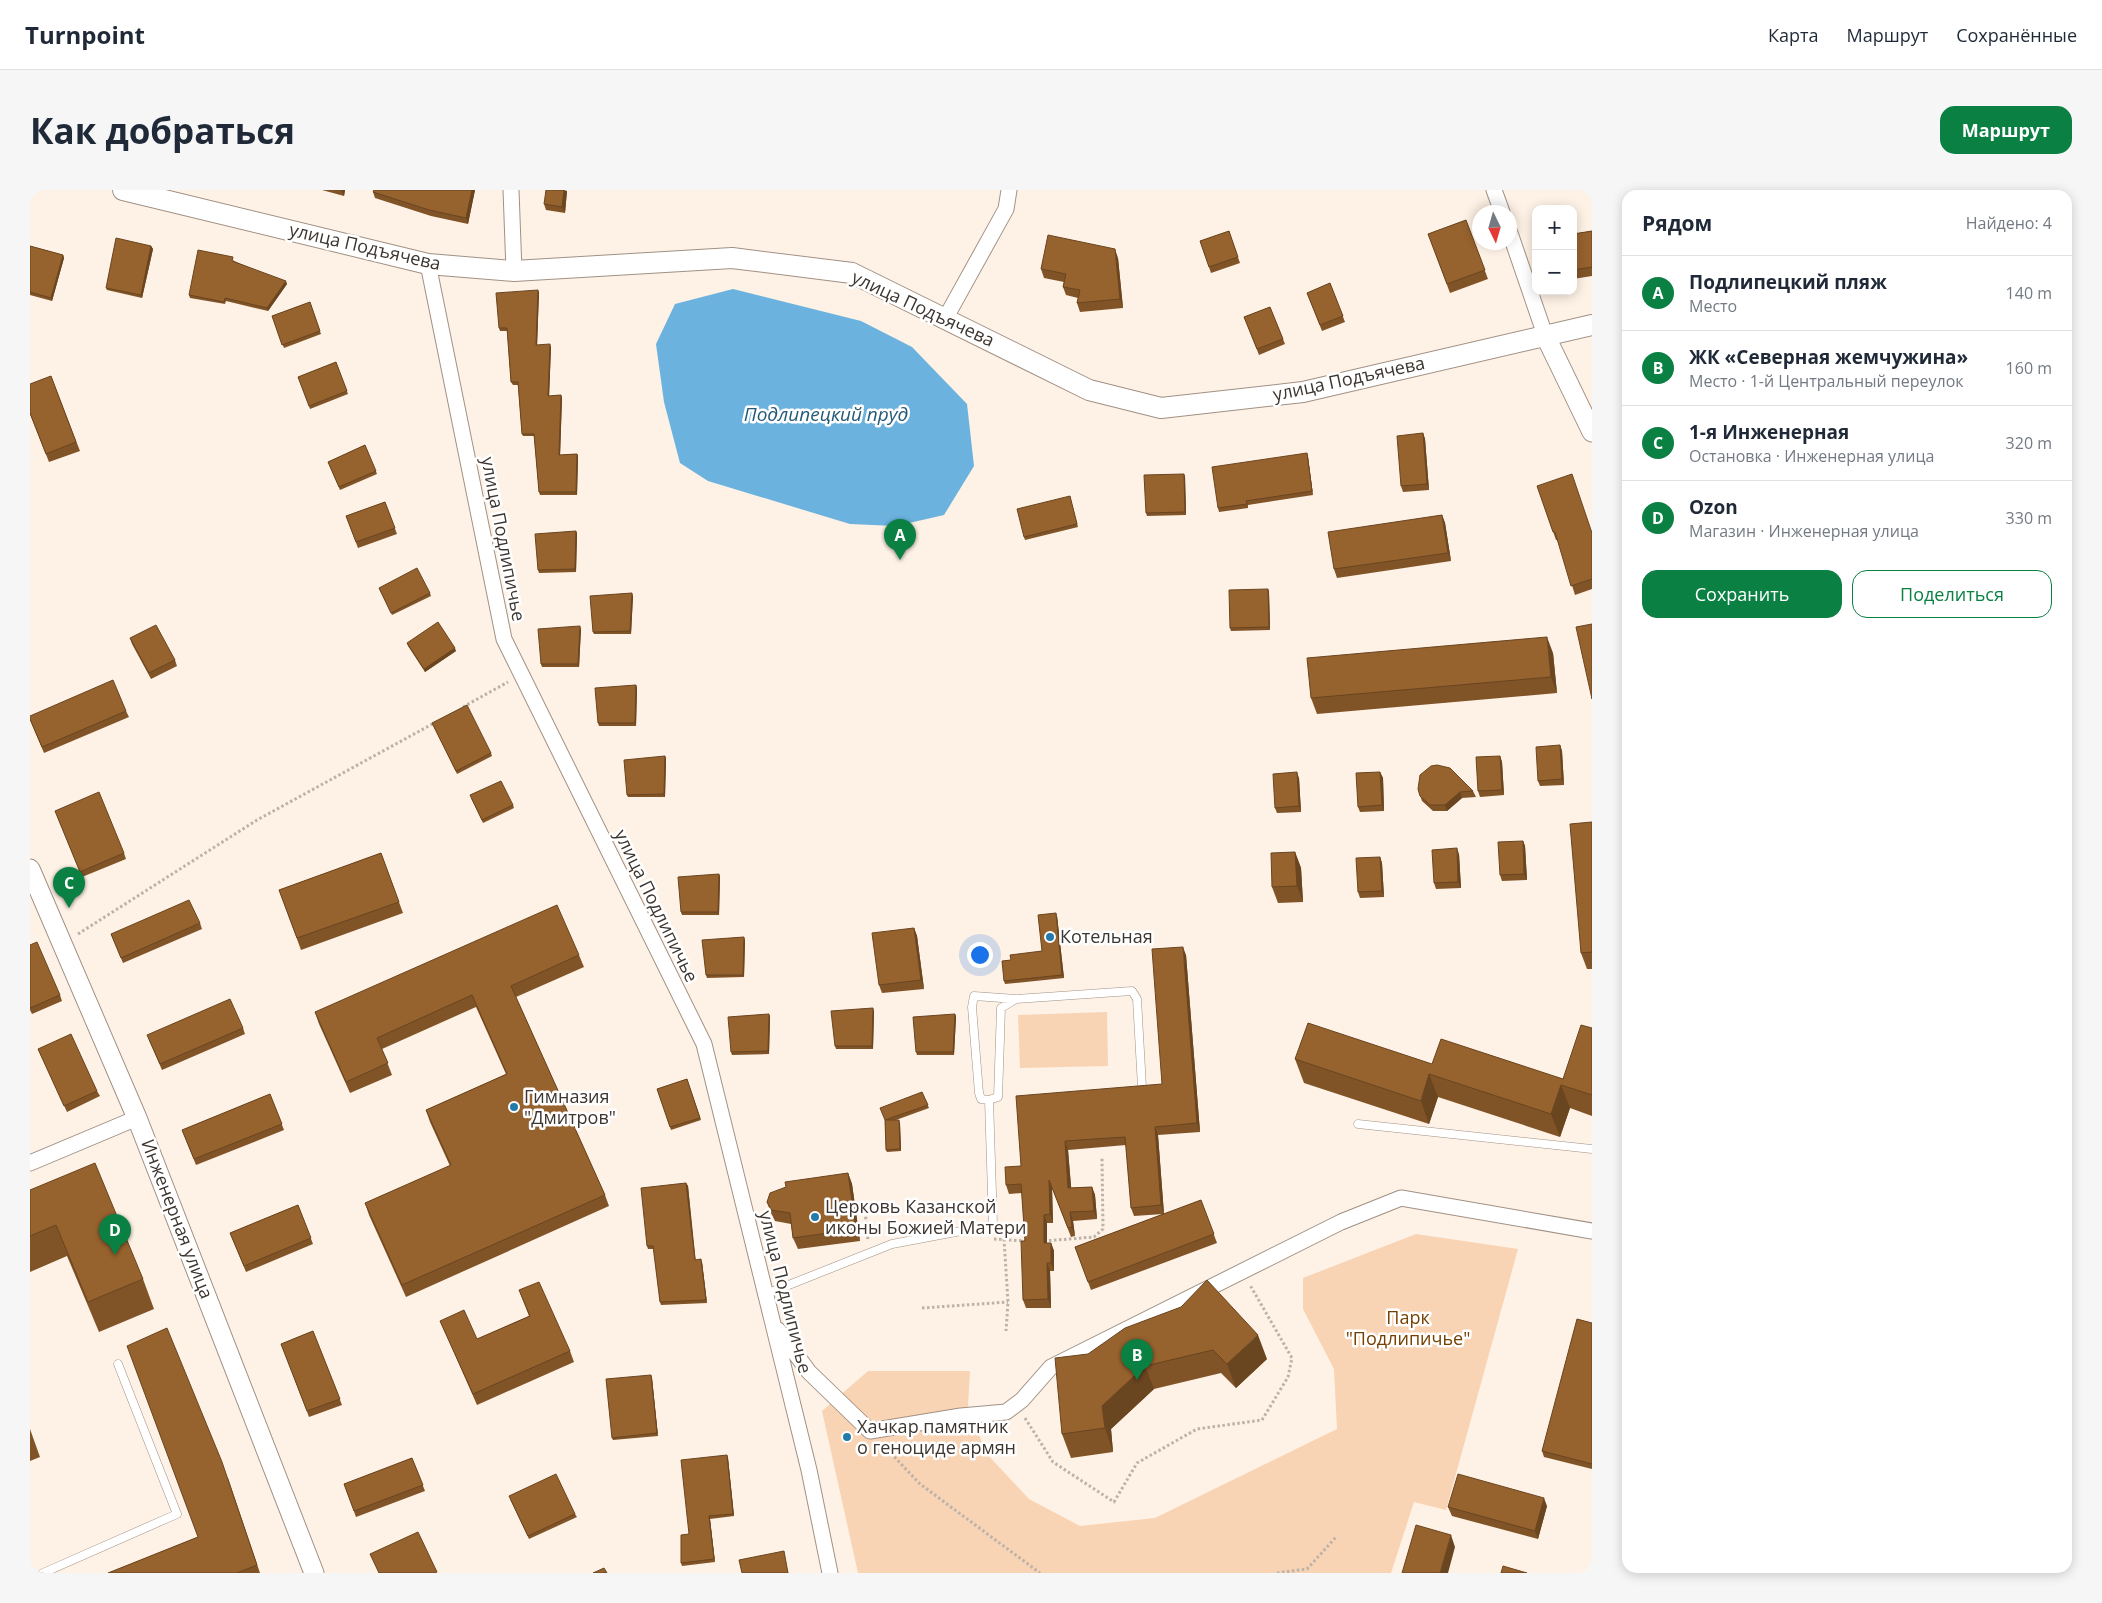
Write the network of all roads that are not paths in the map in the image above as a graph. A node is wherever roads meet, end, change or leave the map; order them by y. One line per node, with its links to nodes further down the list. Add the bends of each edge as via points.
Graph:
1 (123, 190): 7 (main road, улица Подъячева)
2 (511, 190): 8 (street)
3 (1010, 190): 9 (street, via 1006,209)
4 (1494, 190): 5 (street)
5 (1499, 205)
6 (1516, 250): 11 (street)
7 (428, 264): 8 (main road, улица Подъячева); 22 (street, улица Подлипичье, via 504,639 704,1044)
8 (514, 271): 9 (main road, улица Подъячева, via 732,258 852,273)
9 (945, 319): 11 (main road, улица Подъячева, via 1089,390 1161,408 1303,392)
10 (1592, 325): 11 (main road, улица Подъячева)
11 (1545, 335): 12 (street)
12 (1592, 432)
13 (30, 869): 17 (street, Инженерная улица)
14 (1016, 999): 15 (lane, via 1132,990 1137,999); 16 (lane, via 1001,1008 998,1097); 16 (lane, via 974,996 972,1007 979,1093 981,1099)
15 (1142, 1088)
16 (989, 1100): 22 (lane, via 993,1225 898,1243)
17 (138, 1118): 20 (street); 26 (street, Инженерная улица)
18 (1358, 1124): 19 (lane)
19 (1592, 1149)
20 (30, 1163)
21 (1592, 1231): 23 (street, via 1401,1198 1342,1222 1051,1367 1022,1400 1006,1412 870,1431 809,1372)
22 (766, 1294): 23 (street, улица Подлипичье)
23 (774, 1324): 27 (street, улица Подлипичье)
24 (118, 1364): 25 (lane, via 177,1514)
25 (43, 1573)
26 (314, 1573)
27 (830, 1573)

